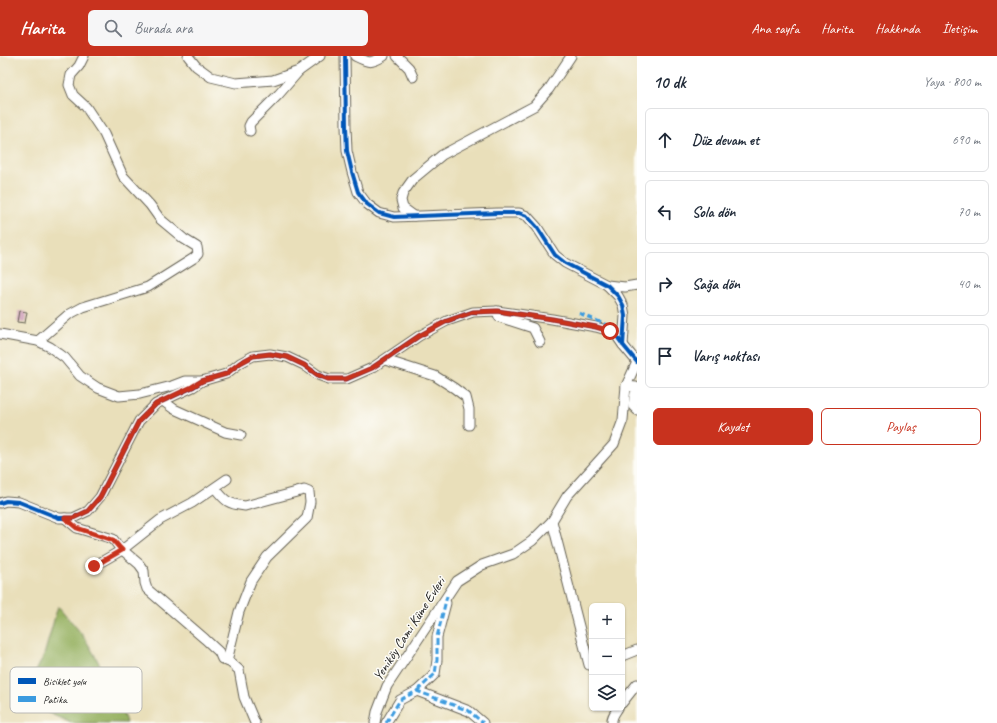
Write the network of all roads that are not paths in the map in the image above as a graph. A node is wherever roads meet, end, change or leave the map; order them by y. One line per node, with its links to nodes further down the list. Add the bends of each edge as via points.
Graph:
1 (84, 56): 17 (street, via 71,75 70,85 74,95 86,107 104,134 123,176 160,219 197,247 198,254 148,287 84,307 68,315)
2 (188, 56): 9 (street, via 196,66 212,77 236,83 273,80)
3 (320, 56): 9 (street)
4 (345, 56): 12 (street, via 347,152 358,192 367,204 379,213 394,217)
5 (355, 56): 6 (street, via 366,62 375,62)
6 (384, 56)
7 (397, 56): 10 (street, via 409,68)
8 (571, 56): 12 (street, via 534,106 442,155 413,179 401,200 403,208)
9 (299, 72): 11 (street, via 251,122)
10 (413, 77)
11 (250, 131)
12 (414, 216): 14 (street, via 519,213 527,216 537,226 555,255)
13 (637, 285): 14 (street)
14 (607, 286): 19 (street, via 623,305)
15 (497, 311): 18 (street, via 499,317 533,328); 19 (street, via 596,327 610,331); 20 (street, via 473,312 447,321 419,336)
16 (0, 334): 17 (street)
17 (38, 341): 22 (street, via 50,346 65,358 80,376 98,388 120,396 140,394 185,381)
18 (540, 342)
19 (623, 345): 21 (street)
20 (385, 360): 22 (street, via 346,379 328,379 287,357 270,354 253,356 226,374); 26 (street, via 435,376 466,397)
21 (637, 362): 23 (street, Yeniköy Cami Küme Evleri)
22 (202, 381): 24 (street)
23 (626, 386): 25 (street, via 636,387 633,406); 32 (street, Yeniköy Cami Küme Evleri, via 623,420 614,444 567,496)
24 (163, 401): 27 (street, via 174,409 225,432); 31 (street, via 156,404 139,421 100,497 88,511 73,518)
25 (637, 410)
26 (470, 425)
27 (241, 435)
28 (227, 479): 29 (street)
29 (215, 488): 33 (street, via 160,520); 38 (street, via 224,500 235,505 244,506 304,490 309,492 310,502 307,518 267,557 251,581 239,612)
30 (0, 503): 31 (street, via 19,502)
31 (65, 518): 33 (street, via 77,528 113,540)
32 (552, 521): 35 (street, Yeniköy Cami Küme Evleri, via 513,554 482,565 457,581); 39 (street)
33 (122, 550): 34 (street); 38 (street, via 144,571 147,589 206,639 219,652 222,659)
34 (94, 566)
35 (448, 596): 41 (street, via 437,637 435,674); 45 (street, Yeniköy Cami Küme Evleri, via 387,686)
36 (637, 650): 37 (street)
37 (625, 655)
38 (227, 661): 44 (street, via 239,670 244,697)
39 (589, 665)
40 (637, 684): 42 (street)
41 (417, 691): 46 (street, via 400,700); 47 (street, via 469,711)
42 (625, 699)
43 (616, 711): 48 (street)
44 (255, 723)
45 (375, 723)
46 (386, 723)
47 (483, 723)
48 (612, 723)

